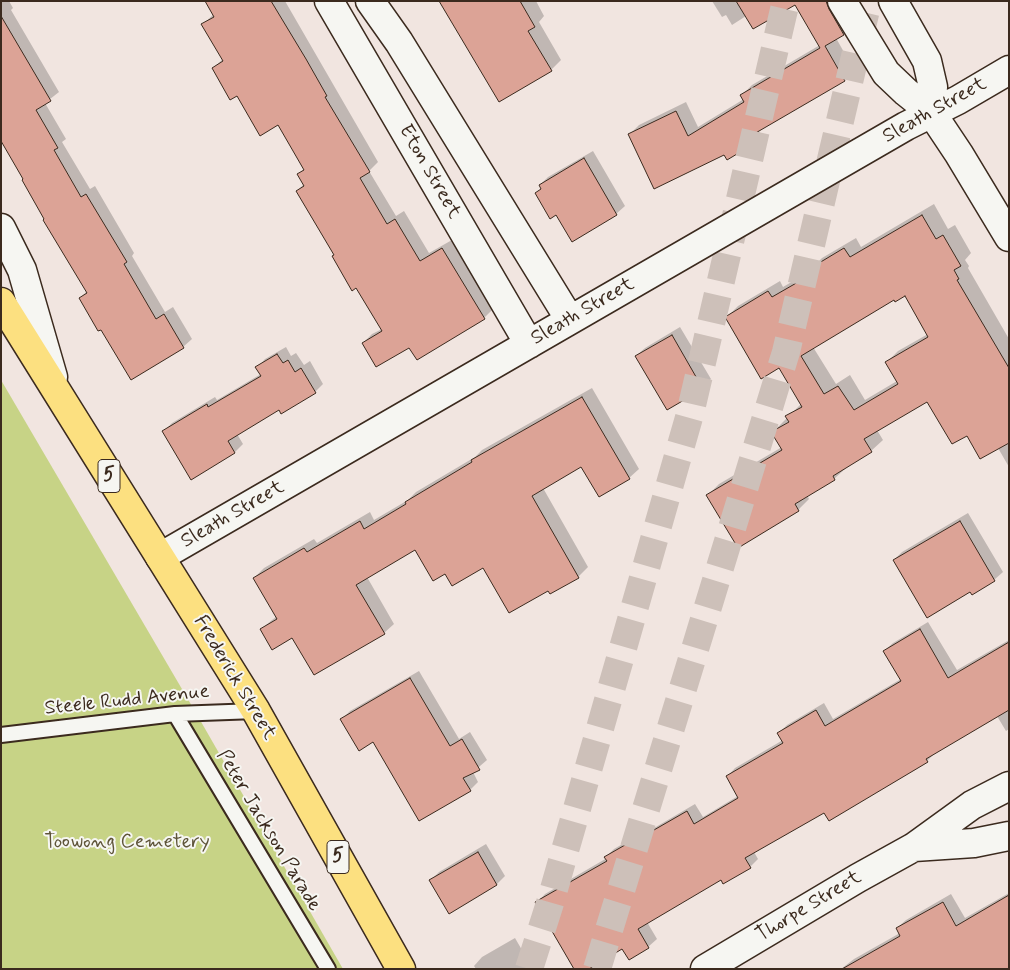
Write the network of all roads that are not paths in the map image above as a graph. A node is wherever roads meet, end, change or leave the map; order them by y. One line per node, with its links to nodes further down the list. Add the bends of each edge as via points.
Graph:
1 (329, 1): 11 (street, Eton Street)
2 (370, 1): 10 (street, Eton Street, via 399,42)
3 (842, 1): 6 (street, via 886,73)
4 (893, 1): 6 (street, via 927,61 933,87)
5 (1009, 70): 6 (street, Sleath Street)
6 (931, 112): 8 (street); 10 (street, Sleath Street)
7 (1, 228): 12 (street, Frederick Street, via 22,270)
8 (1009, 238)
9 (1, 302): 12 (highway, Frederick Street / 5)
10 (570, 320): 11 (street, Sleath Street)
11 (528, 344): 13 (street, Sleath Street)
12 (58, 394): 13 (highway, Frederick Street / 5)
13 (160, 557): 14 (highway, Frederick Street / 5)
14 (256, 712): 15 (lane, Steele Rudd Avenue); 21 (highway, Frederick Street / 5)
15 (174, 714): 16 (lane, Steele Rudd Avenue); 20 (lane, Peter Jackson Parade)
16 (1, 735)
17 (1009, 786): 19 (street, Thorpe Street, via 972,804)
18 (1009, 836): 19 (street, Thorpe Street, via 974,843)
19 (914, 847): 22 (street, Thorpe Street)
20 (328, 969)
21 (400, 969)
22 (705, 969)

